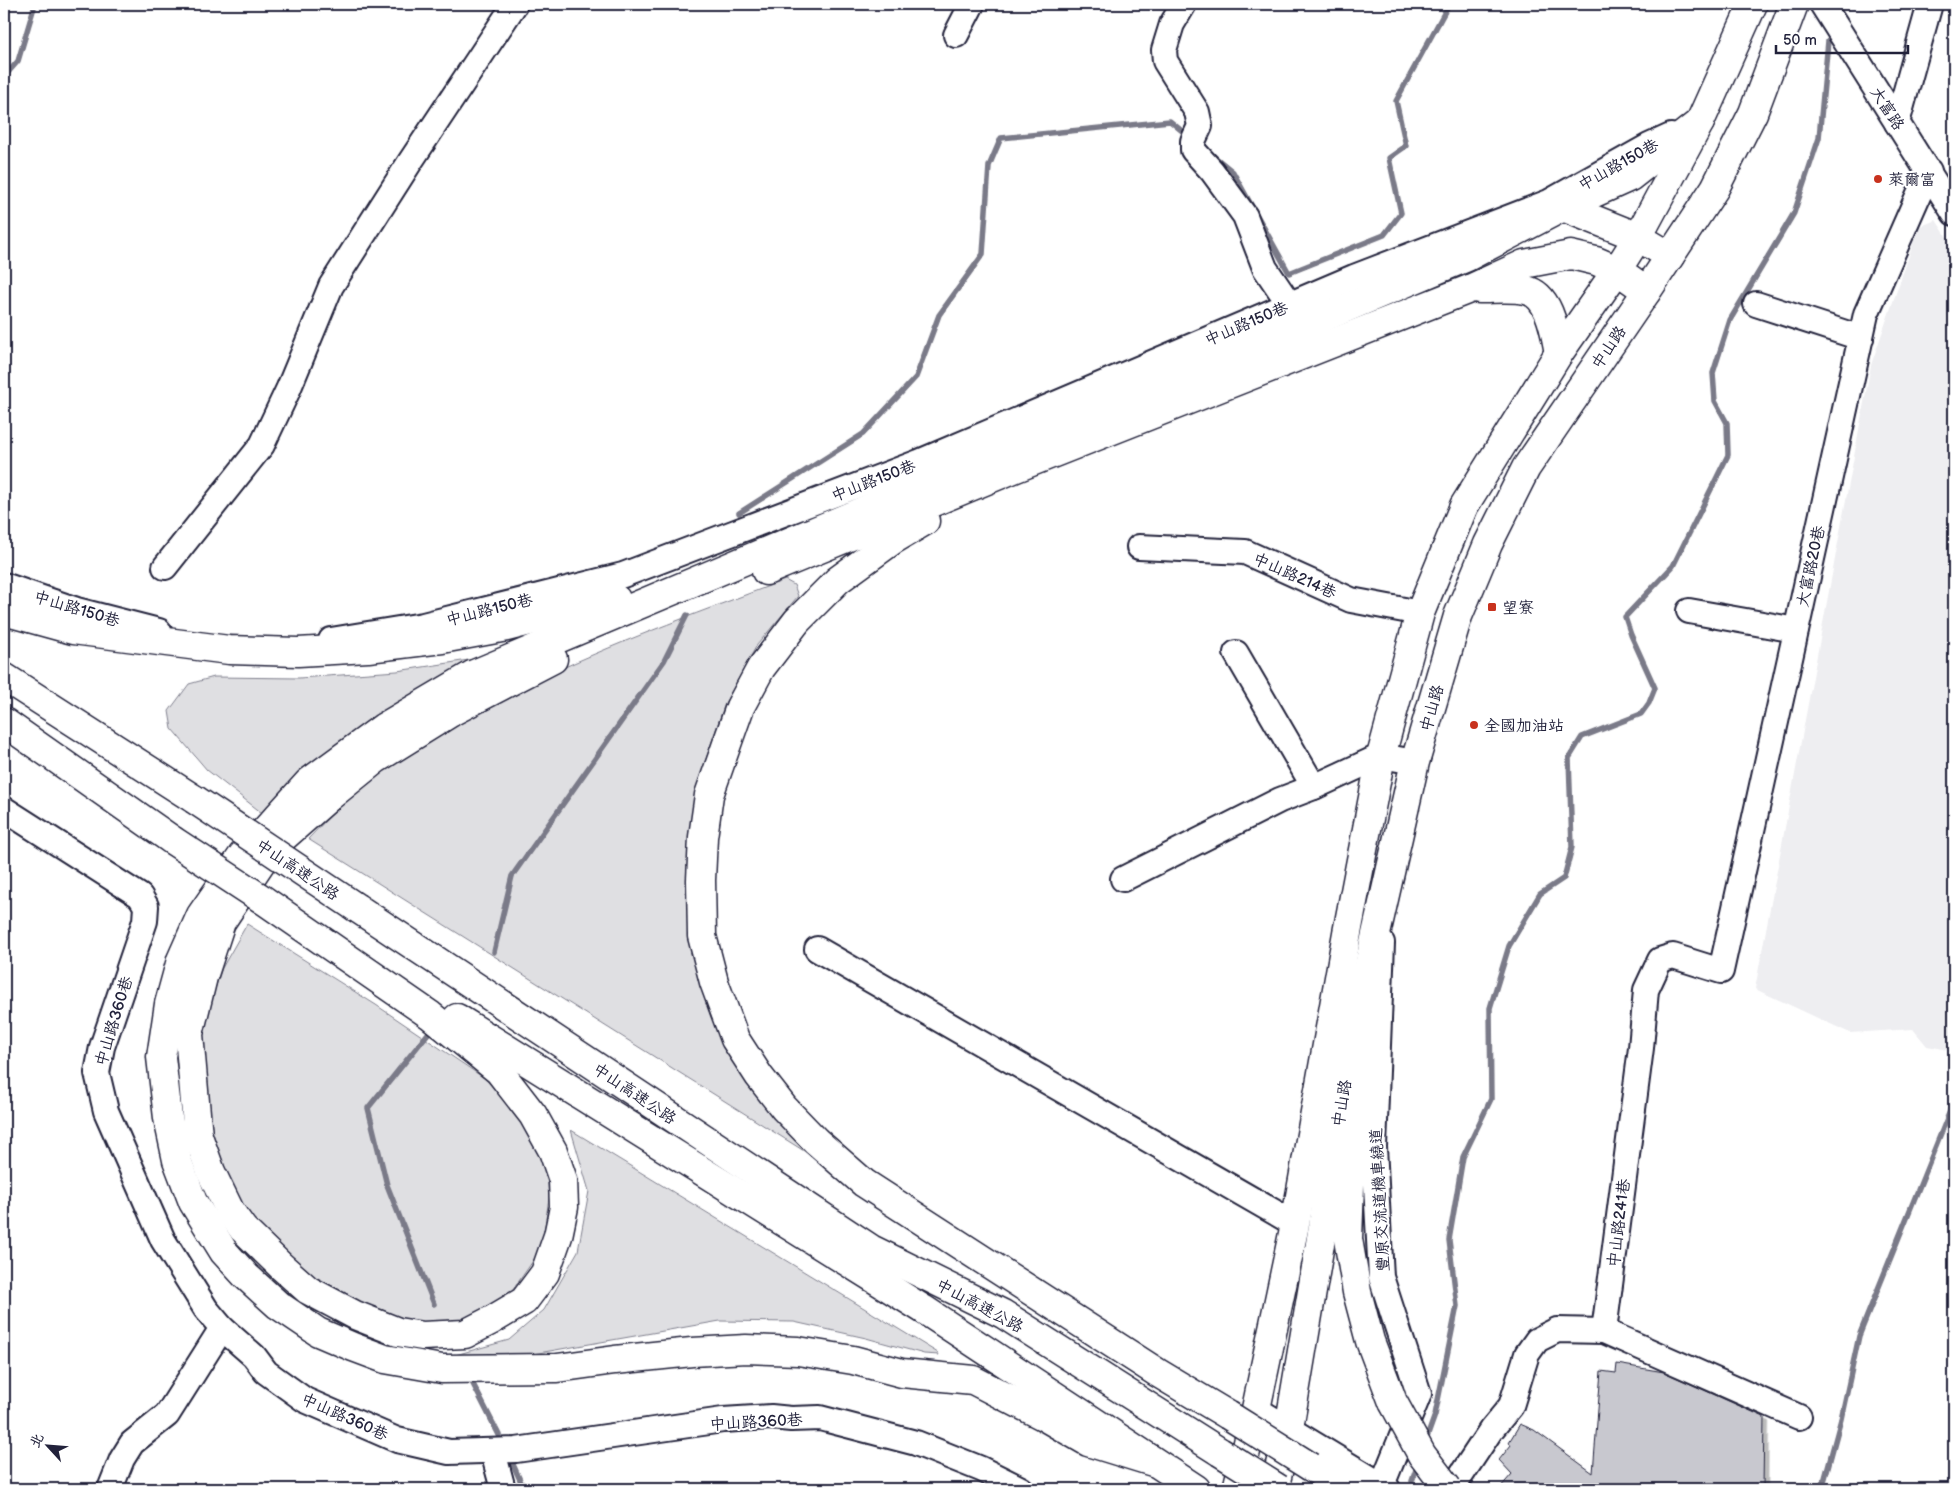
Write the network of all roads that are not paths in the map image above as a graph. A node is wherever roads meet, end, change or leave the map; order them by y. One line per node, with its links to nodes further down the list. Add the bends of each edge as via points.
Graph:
1 (516, 4): 26 (street, via 332,286 262,445)
2 (972, 4): 8 (street)
3 (1184, 4): 20 (street, via 1172,24 1164,50 1166,61 1197,112 1200,126 1193,141 1193,150 1245,216 1265,268)
4 (1753, 4): 9 (main road, 中山路)
5 (1794, 4): 16 (main road, 中山路, via 1753,112 1715,188)
6 (1822, 4): 10 (street, 大富路)
7 (1930, 4): 10 (street)
8 (956, 35)
9 (1700, 122): 12 (main road, via 1630,177); 14 (main road, 中山路); 15 (street, 中山路150巷)
10 (1897, 123): 11 (street, 大富路)
11 (1929, 171): 13 (street, 大富路); 22 (street, 大富路20巷, via 1866,314)
12 (1563, 207): 14 (main road); 15 (main road)
13 (1954, 213)
14 (1638, 237): 16 (main road); 17 (main road, 中山路)
15 (1447, 254): 18 (street); 20 (street, 中山路150巷, via 1354,277); 27 (main road)
16 (1670, 256): 19 (main road, 中山路)
17 (1617, 270): 18 (main road, via 1570,255 1524,264); 19 (main road); 23 (main road, 中山路)
18 (1468, 290): 23 (main road, via 1528,290 1541,298 1553,321); 24 (main road)
19 (1647, 291): 37 (main road, 中山路, via 1522,476 1488,544 1458,616)
20 (1290, 304): 28 (street, 中山路150巷, via 919,462 622,575 423,625 303,644 171,634 77,610)
21 (1756, 304): 22 (street)
22 (1860, 338): 32 (street, 大富路20巷)
23 (1559, 353): 31 (main road, 中山路, via 1464,506)
24 (1016, 468): 41 (main road, via 544,662 454,711 376,759 270,849 221,922 189,1034 198,1136 230,1211 243,1229 308,1290 355,1315 398,1332 422,1336 465,1334 524,1300 545,1272 564,1207 563,1180 553,1151 533,1115 499,1071 430,1015); 63 (main road, bridge, via 893,540 838,580 796,621 761,668 740,707 709,795 703,837 702,936 714,982 735,1039 769,1089 816,1141 864,1182 1158,1373)
25 (1139, 546): 31 (street, 中山路214巷, via 1245,552 1351,600)
26 (165, 567)
27 (686, 584): 29 (main road, via 664,586 507,627 442,639 298,652 229,650 73,630); 53 (main road, via 472,675 384,727 309,782 242,856 201,914 181,960 162,1048 168,1118 192,1202 224,1252 278,1305 318,1332 385,1359 442,1369 557,1368 692,1352 798,1351 853,1360 902,1373 973,1380 1088,1442)
28 (4, 585)
29 (4, 611)
30 (1689, 611): 32 (street)
31 (1420, 613): 36 (main road, 中山路)
32 (1796, 630): 44 (street, 大富路20巷)
33 (1236, 653): 38 (street)
34 (4, 677): 62 (main road, 中山高速公路, bridge, via 194,799 871,1249 1003,1314)
35 (4, 722): 41 (main road, 中山高速公路, bridge)
36 (1381, 756): 37 (street); 38 (street); 46 (main road, 中山路)
37 (1415, 762): 42 (main road, 中山路)
38 (1314, 787): 40 (street, via 1280,800)
39 (4, 809): 47 (street, 中山路360巷, via 140,896 146,906 145,921 102,1047 97,1073 106,1111 164,1240 206,1310)
40 (1122, 878)
41 (262, 899): 53 (main road, 中山高速公路, via 915,1304)
42 (1384, 902): 45 (main road, 中山路); 55 (street, 豐原交流道機車繞道, via 1374,1147 1382,1277 1419,1394)
43 (817, 949): 46 (street)
44 (1721, 971): 48 (street, 中山路241巷, via 1673,956 1660,960 1646,990)
45 (1360, 1005): 51 (main road, 中山路); 54 (main road, bridge, via 1357,1118 1348,1239 1357,1292 1370,1341 1393,1402 1422,1454)
46 (1295, 1224): 49 (main road, 中山路)
47 (222, 1328): 52 (street, 中山路360巷, via 254,1356 266,1372 305,1400 415,1445 450,1452); 56 (street, via 164,1420 132,1443)
48 (1604, 1331): 50 (street); 54 (street, via 1558,1330 1537,1340 1528,1354 1511,1406 1491,1430)
49 (1256, 1409): 51 (street); 60 (main road, 中山路)
50 (1799, 1417)
51 (1289, 1428): 55 (street); 61 (main road, 中山路)
52 (493, 1452): 57 (street); 58 (street, 中山路360巷, via 723,1420 820,1418 916,1443)
53 (1153, 1462): 59 (main road, 中山高速公路)
54 (1460, 1485)
55 (1385, 1487)
56 (110, 1489)
57 (503, 1489)
58 (1021, 1489)
59 (1196, 1489)
60 (1237, 1489)
61 (1274, 1489)
62 (1279, 1489)
63 (1346, 1489)

